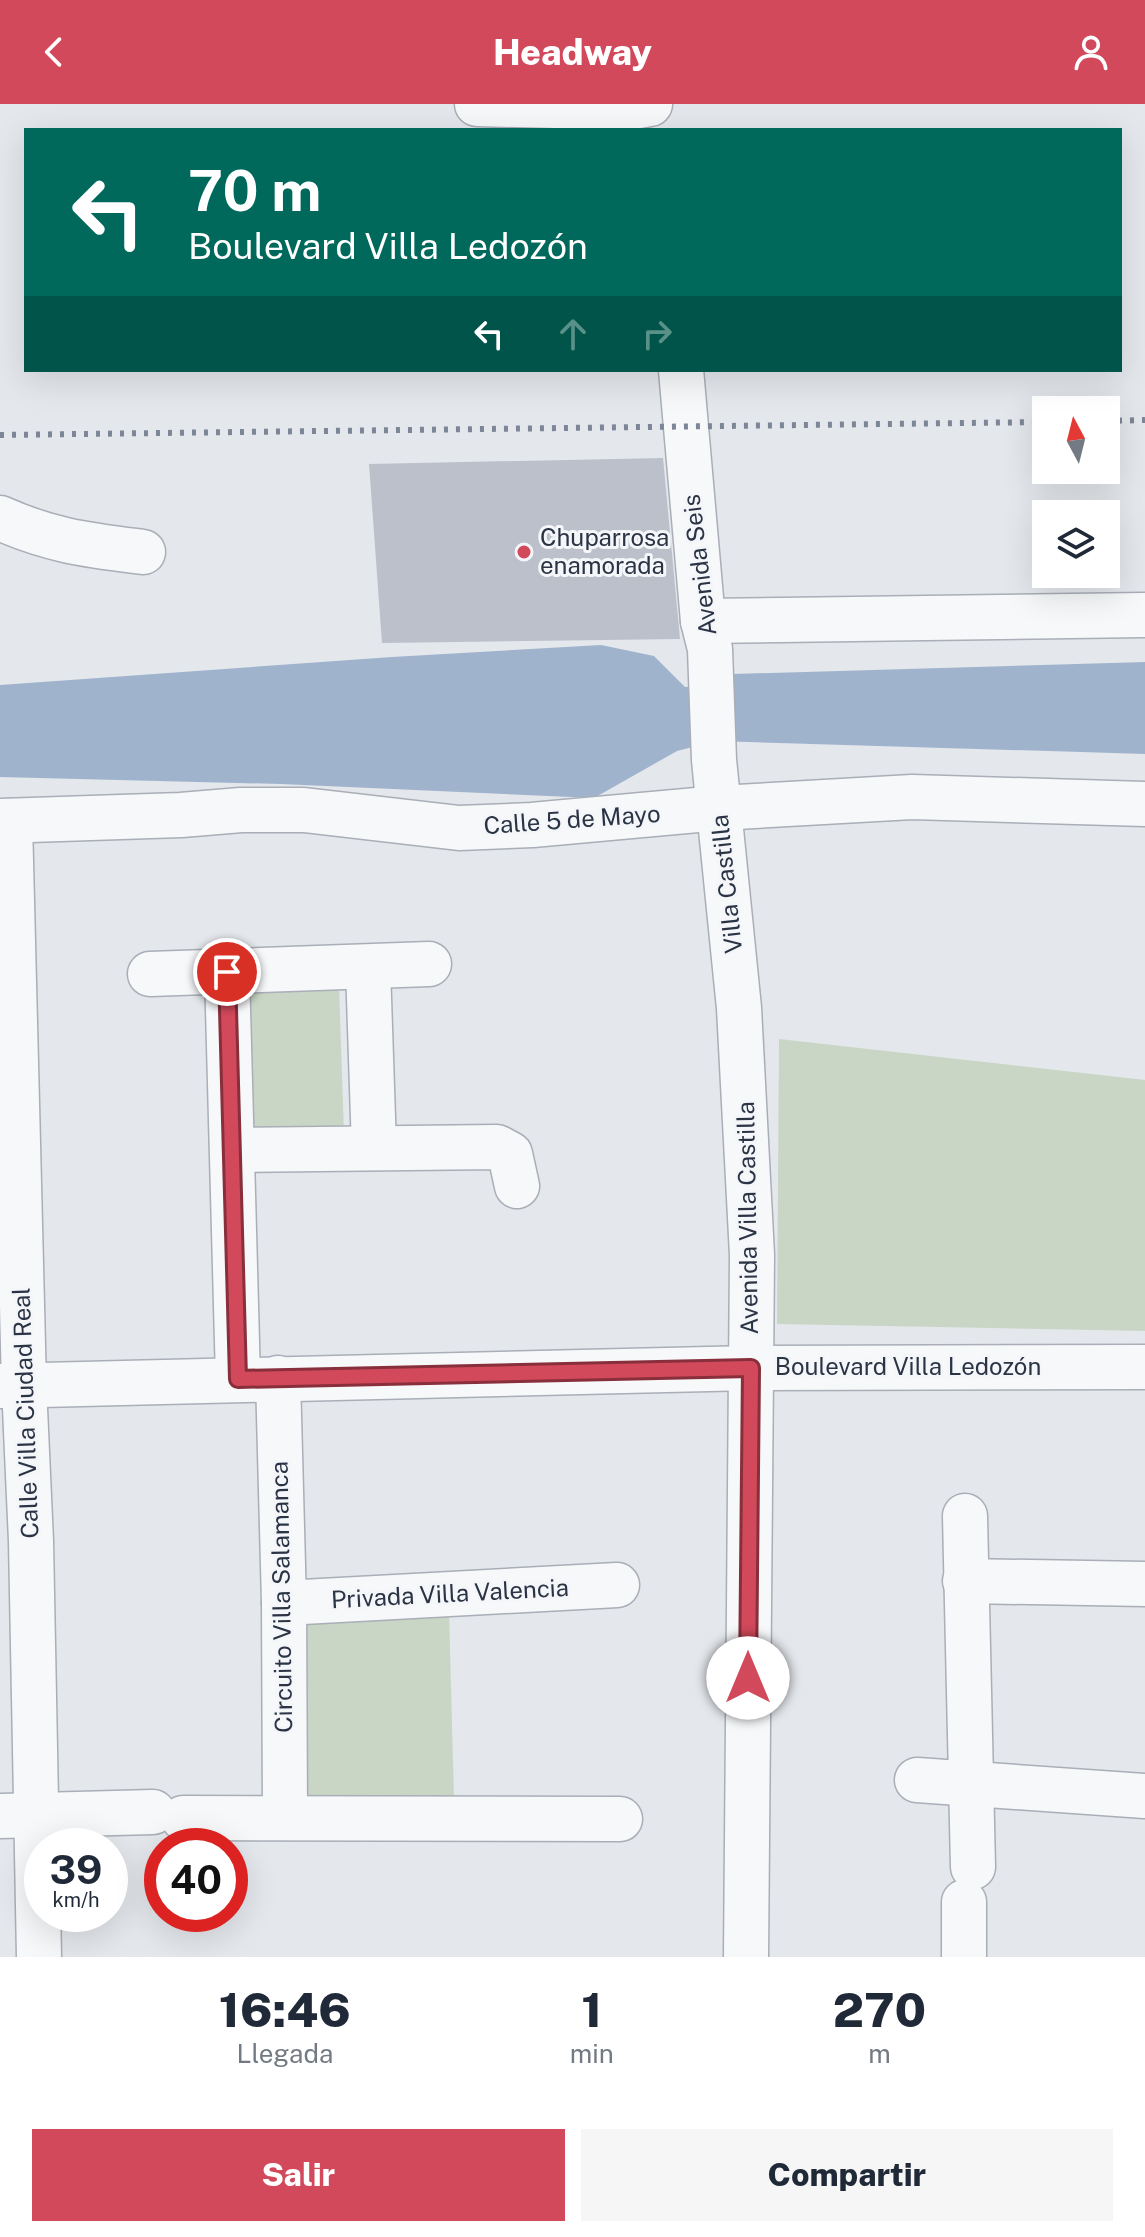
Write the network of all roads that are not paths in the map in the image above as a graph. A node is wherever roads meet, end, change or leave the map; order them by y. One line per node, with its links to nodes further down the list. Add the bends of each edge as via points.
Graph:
1 (477, 104): 2 (street)
2 (636, 112)
3 (681, 372): 7 (street, Avenida Seis)
4 (0, 518): 5 (street, via 79,545)
5 (143, 552)
6 (1145, 615): 7 (street)
7 (707, 635): 8 (street, Avenida Seis)
8 (714, 760): 10 (street, Villa Castilla)
9 (1145, 804): 10 (street, Calle 5 de Mayo, via 912,797)
10 (719, 808): 11 (street, Calle 5 de Mayo, via 459,828 304,810); 16 (street, Villa Castilla)
11 (5, 821): 23 (street, Calle Villa Ciudad Real)
12 (429, 964): 13 (street)
13 (368, 968): 14 (street); 17 (street)
14 (227, 972): 15 (street); 18 (street, Circuito Villa Salamanca)
15 (150, 974)
16 (739, 1008): 21 (street, Avenida Villa Castilla, via 751,1241)
17 (374, 1148): 18 (street); 19 (street, via 497,1147 510,1154)
18 (233, 1150): 22 (street, Circuito Villa Salamanca)
19 (517, 1186)
20 (1145, 1367): 21 (street, Boulevard Villa Ledozón)
21 (751, 1368): 22 (street, Boulevard Villa Ledozón); 37 (street, Avenida Villa Castilla)
22 (258, 1378): 23 (street, Boulevard Villa Ledozón); 28 (street, Circuito Villa Salamanca)
23 (12, 1386): 29 (street, Calle Villa Ciudad Real)
24 (965, 1516): 25 (street)
25 (965, 1581): 26 (street); 31 (street)
26 (1145, 1584)
27 (617, 1585): 28 (street, Privada Villa Valencia)
28 (284, 1603): 34 (street, Circuito Villa Salamanca)
29 (16, 1605): 33 (street, Calle Villa Ciudad Real)
30 (917, 1780): 31 (street)
31 (971, 1784): 32 (street); 38 (street)
32 (1145, 1796)
33 (18, 1816): 34 (street); 36 (street, Calle Villa Ciudad Real)
34 (285, 1817): 35 (street)
35 (620, 1819)
36 (39, 1957)
37 (746, 1957)
38 (964, 1957)

